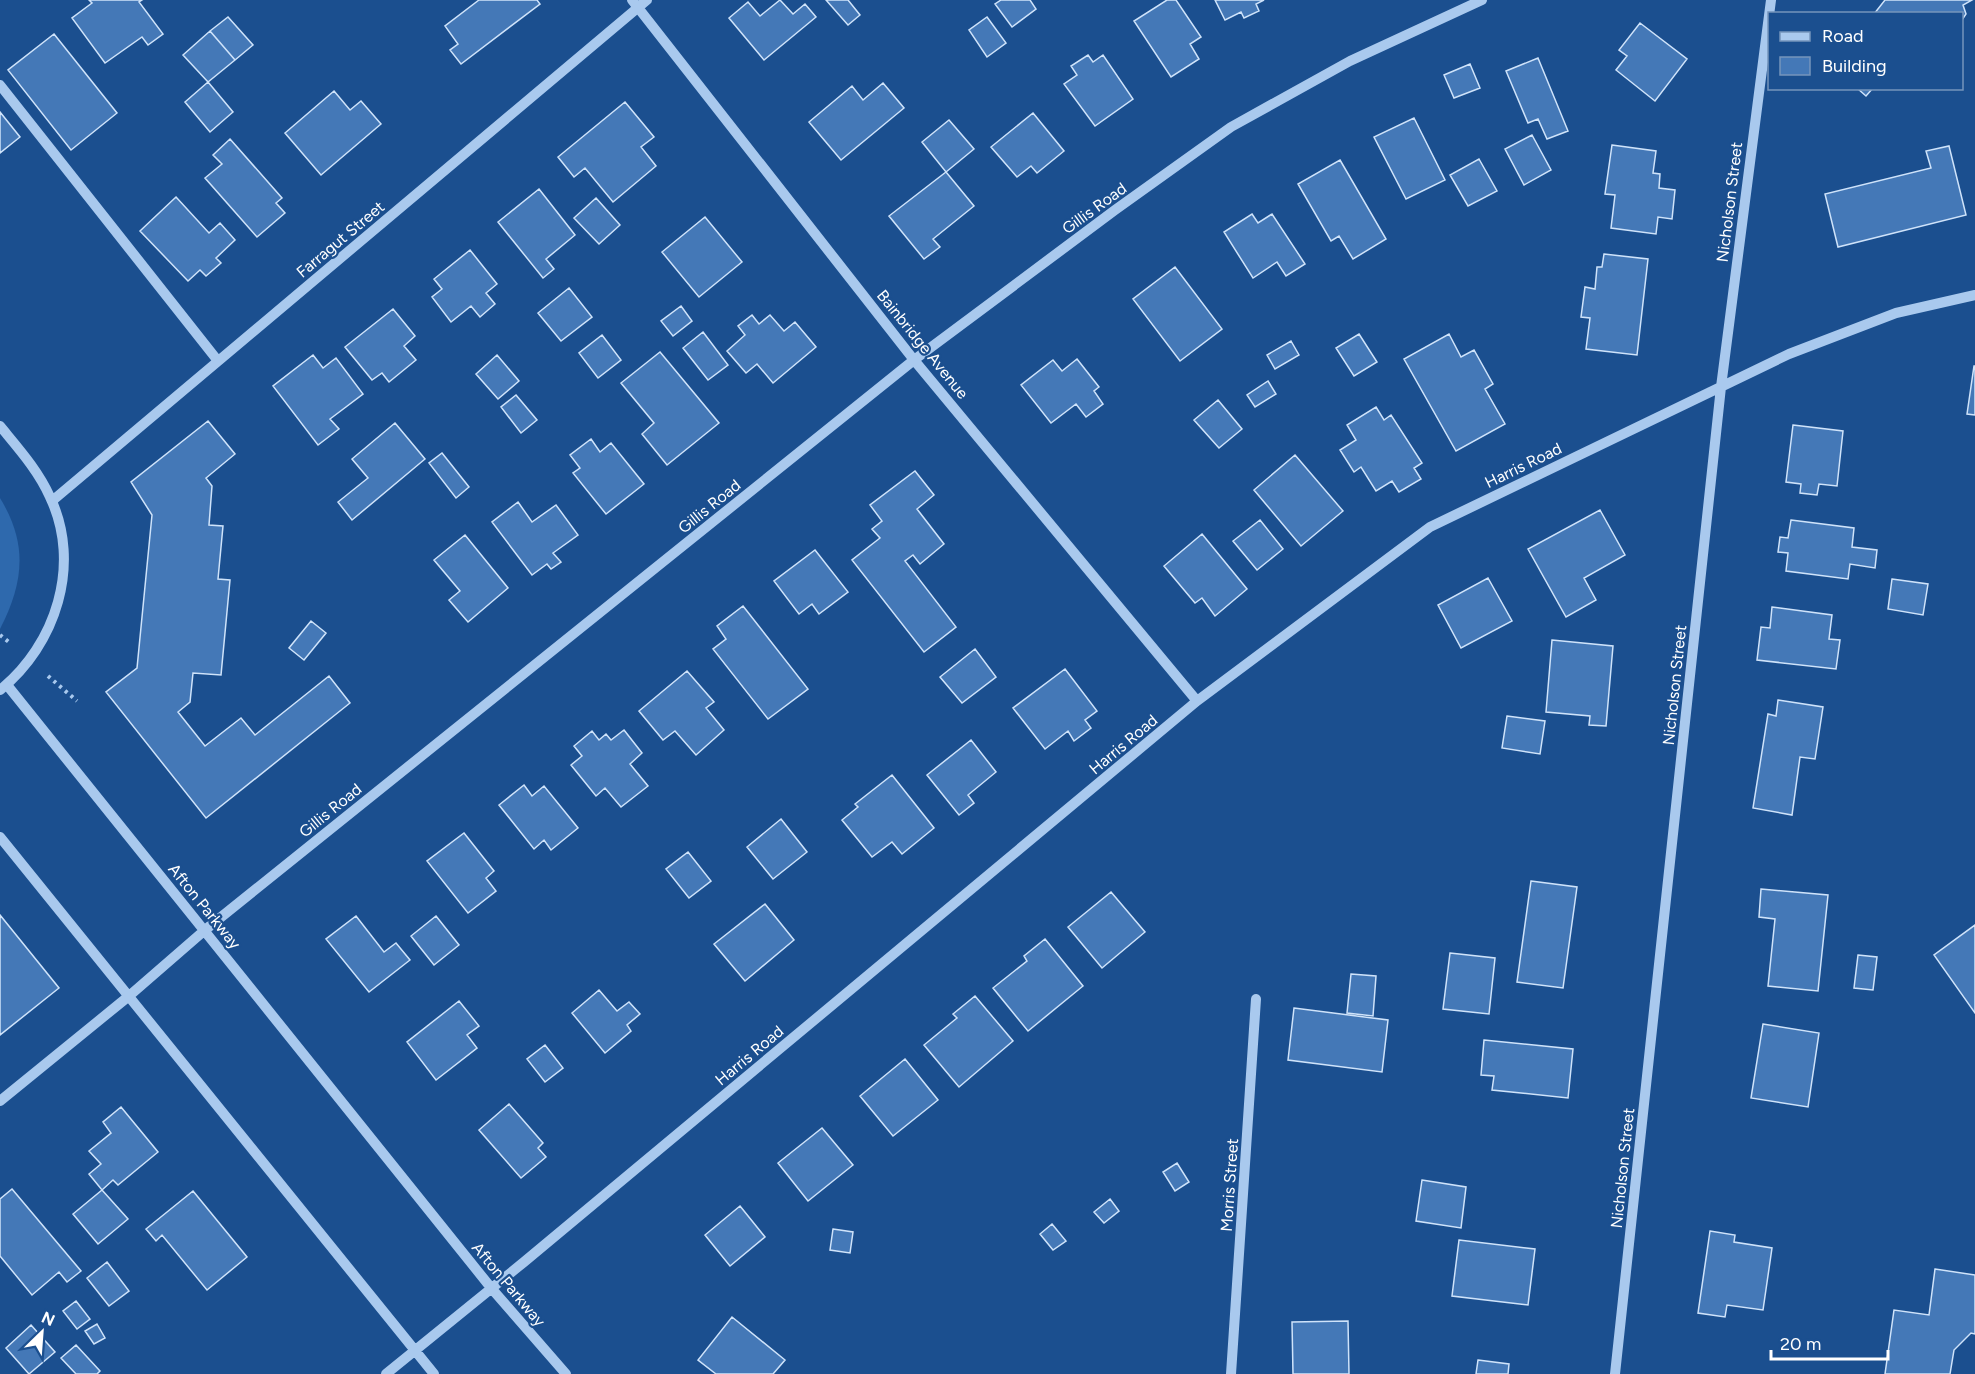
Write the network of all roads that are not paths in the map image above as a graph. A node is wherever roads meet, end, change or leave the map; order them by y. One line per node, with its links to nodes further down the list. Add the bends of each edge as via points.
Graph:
1 (1482, 0): 6 (street, Gillis Road, via 1350,62 1231,127)
2 (639, 2): 6 (street, Bainbridge Avenue); 7 (street, Farragut Street)
3 (1768, 23): 8 (street, Nicholson Street)
4 (0, 85): 7 (street)
5 (1975, 295): 8 (street, Harris Road, via 1896,313 1789,354)
6 (914, 360): 12 (street, Bainbridge Avenue); 14 (street, Gillis Road)
7 (218, 361): 10 (street, Farragut Street)
8 (1721, 387): 12 (street, Harris Road, via 1430,527); 24 (street, Nicholson Street)
9 (0, 426): 10 (street, Afton Parkway, via 30,463)
10 (52, 501): 11 (street, Afton Parkway, via 63,537 63,579 54,620 33,657)
11 (3, 687): 14 (street, Afton Parkway)
12 (1197, 701): 18 (street, Harris Road)
13 (0, 837): 15 (street)
14 (205, 930): 15 (street, Gillis Road); 18 (street, Afton Parkway)
15 (129, 996): 17 (street, Gillis Road); 19 (street)
16 (1256, 999): 23 (street, Morris Street)
17 (0, 1101)
18 (492, 1289): 19 (street, Harris Road); 22 (street, Afton Parkway)
19 (415, 1350): 20 (street, Harris Road); 21 (street)
20 (386, 1374)
21 (434, 1374)
22 (566, 1374)
23 (1231, 1374)
24 (1615, 1374)

